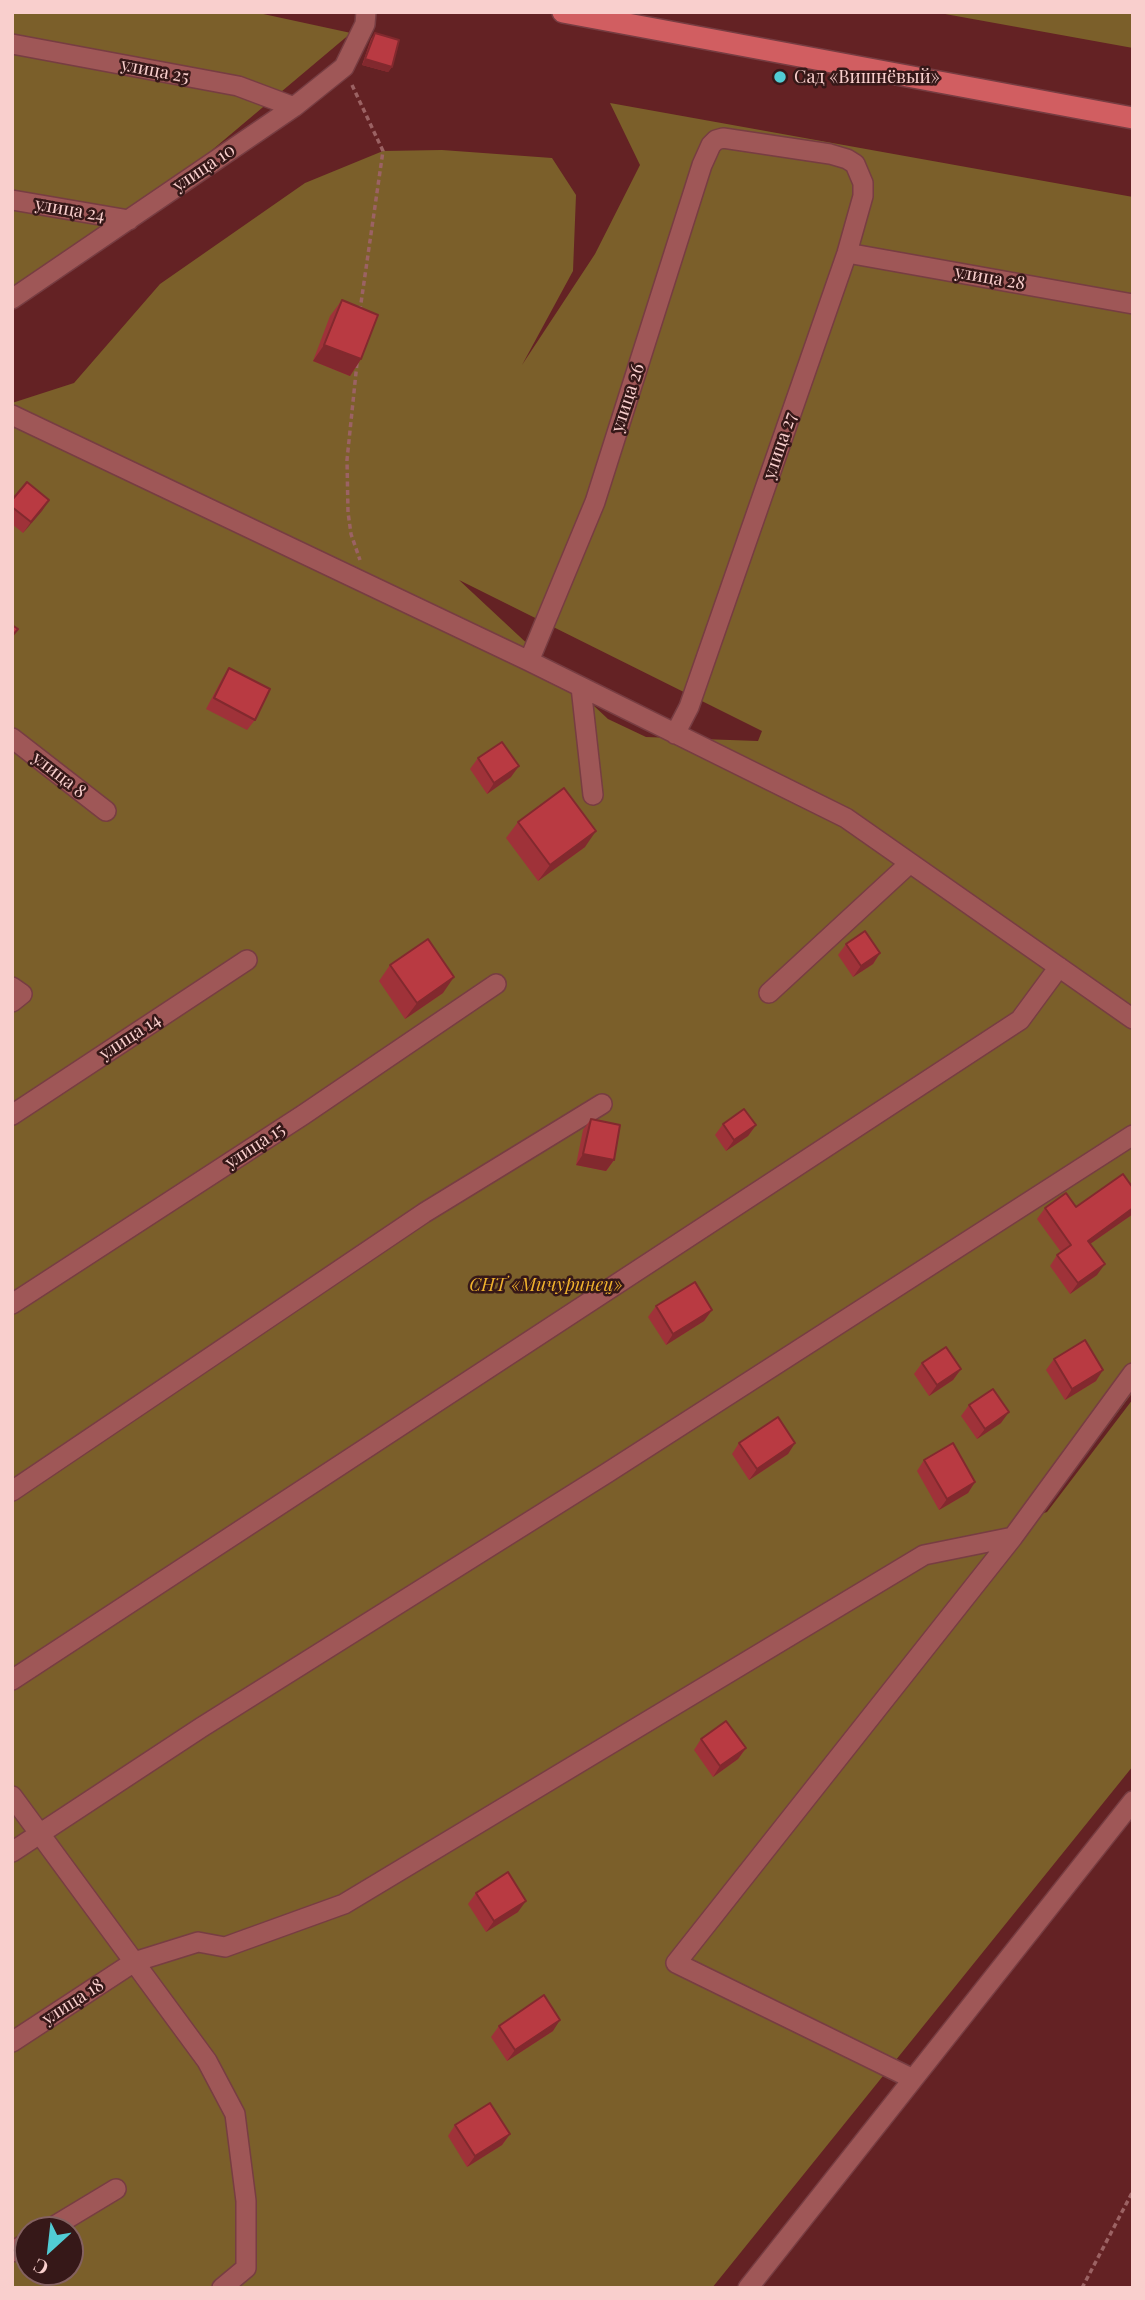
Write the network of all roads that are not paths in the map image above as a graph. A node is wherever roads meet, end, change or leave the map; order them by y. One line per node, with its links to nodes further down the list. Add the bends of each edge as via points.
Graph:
1 (366, 12): 4 (street, улица 10, via 365,24 344,67)
2 (563, 12): 5 (main road)
3 (12, 44): 4 (street, улица 25, via 238,86)
4 (294, 107): 8 (street, улица 10)
5 (1133, 118)
6 (723, 138): 9 (street, улица 27, via 830,154 855,164 863,196); 13 (street, улица 26, via 706,153 595,502)
7 (12, 200): 8 (street, улица 24)
8 (129, 220): 10 (street, улица 10)
9 (847, 253): 11 (street, улица 28); 15 (street, улица 27, via 689,707)
10 (12, 299)
11 (1133, 304)
12 (12, 415): 13 (street)
13 (530, 661): 14 (street)
14 (581, 687): 15 (street); 17 (street)
15 (675, 734): 19 (street, via 846,818)
16 (12, 738): 18 (street, улица 8)
17 (593, 795)
18 (106, 811)
19 (910, 863): 21 (street); 24 (street)
20 (247, 960): 28 (street, улица 14)
21 (1059, 967): 26 (street); 34 (street, via 1020,1020)
22 (496, 984): 30 (street, улица 15)
23 (12, 987): 25 (street, via 22,994)
24 (769, 993)
25 (12, 1002)
26 (1133, 1018)
27 (602, 1104): 32 (street, via 424,1213)
28 (12, 1115)
29 (1133, 1135): 37 (street)
30 (12, 1304)
31 (1133, 1373): 33 (street)
32 (12, 1491)
33 (1013, 1537): 39 (street, улица 18, via 924,1555 344,1904 225,1947 198,1942); 41 (street, via 676,1963)
34 (12, 1680)
35 (12, 1796): 37 (street)
36 (1133, 1801): 41 (street)
37 (38, 1835): 38 (street); 39 (street)
38 (12, 1852)
39 (134, 1962): 40 (street, улица 18); 44 (street, via 206,2061 235,2115 246,2201 246,2268)
40 (12, 2042)
41 (913, 2080): 45 (street)
42 (116, 2189): 43 (street)
43 (71, 2216)
44 (222, 2288)
45 (748, 2288)

